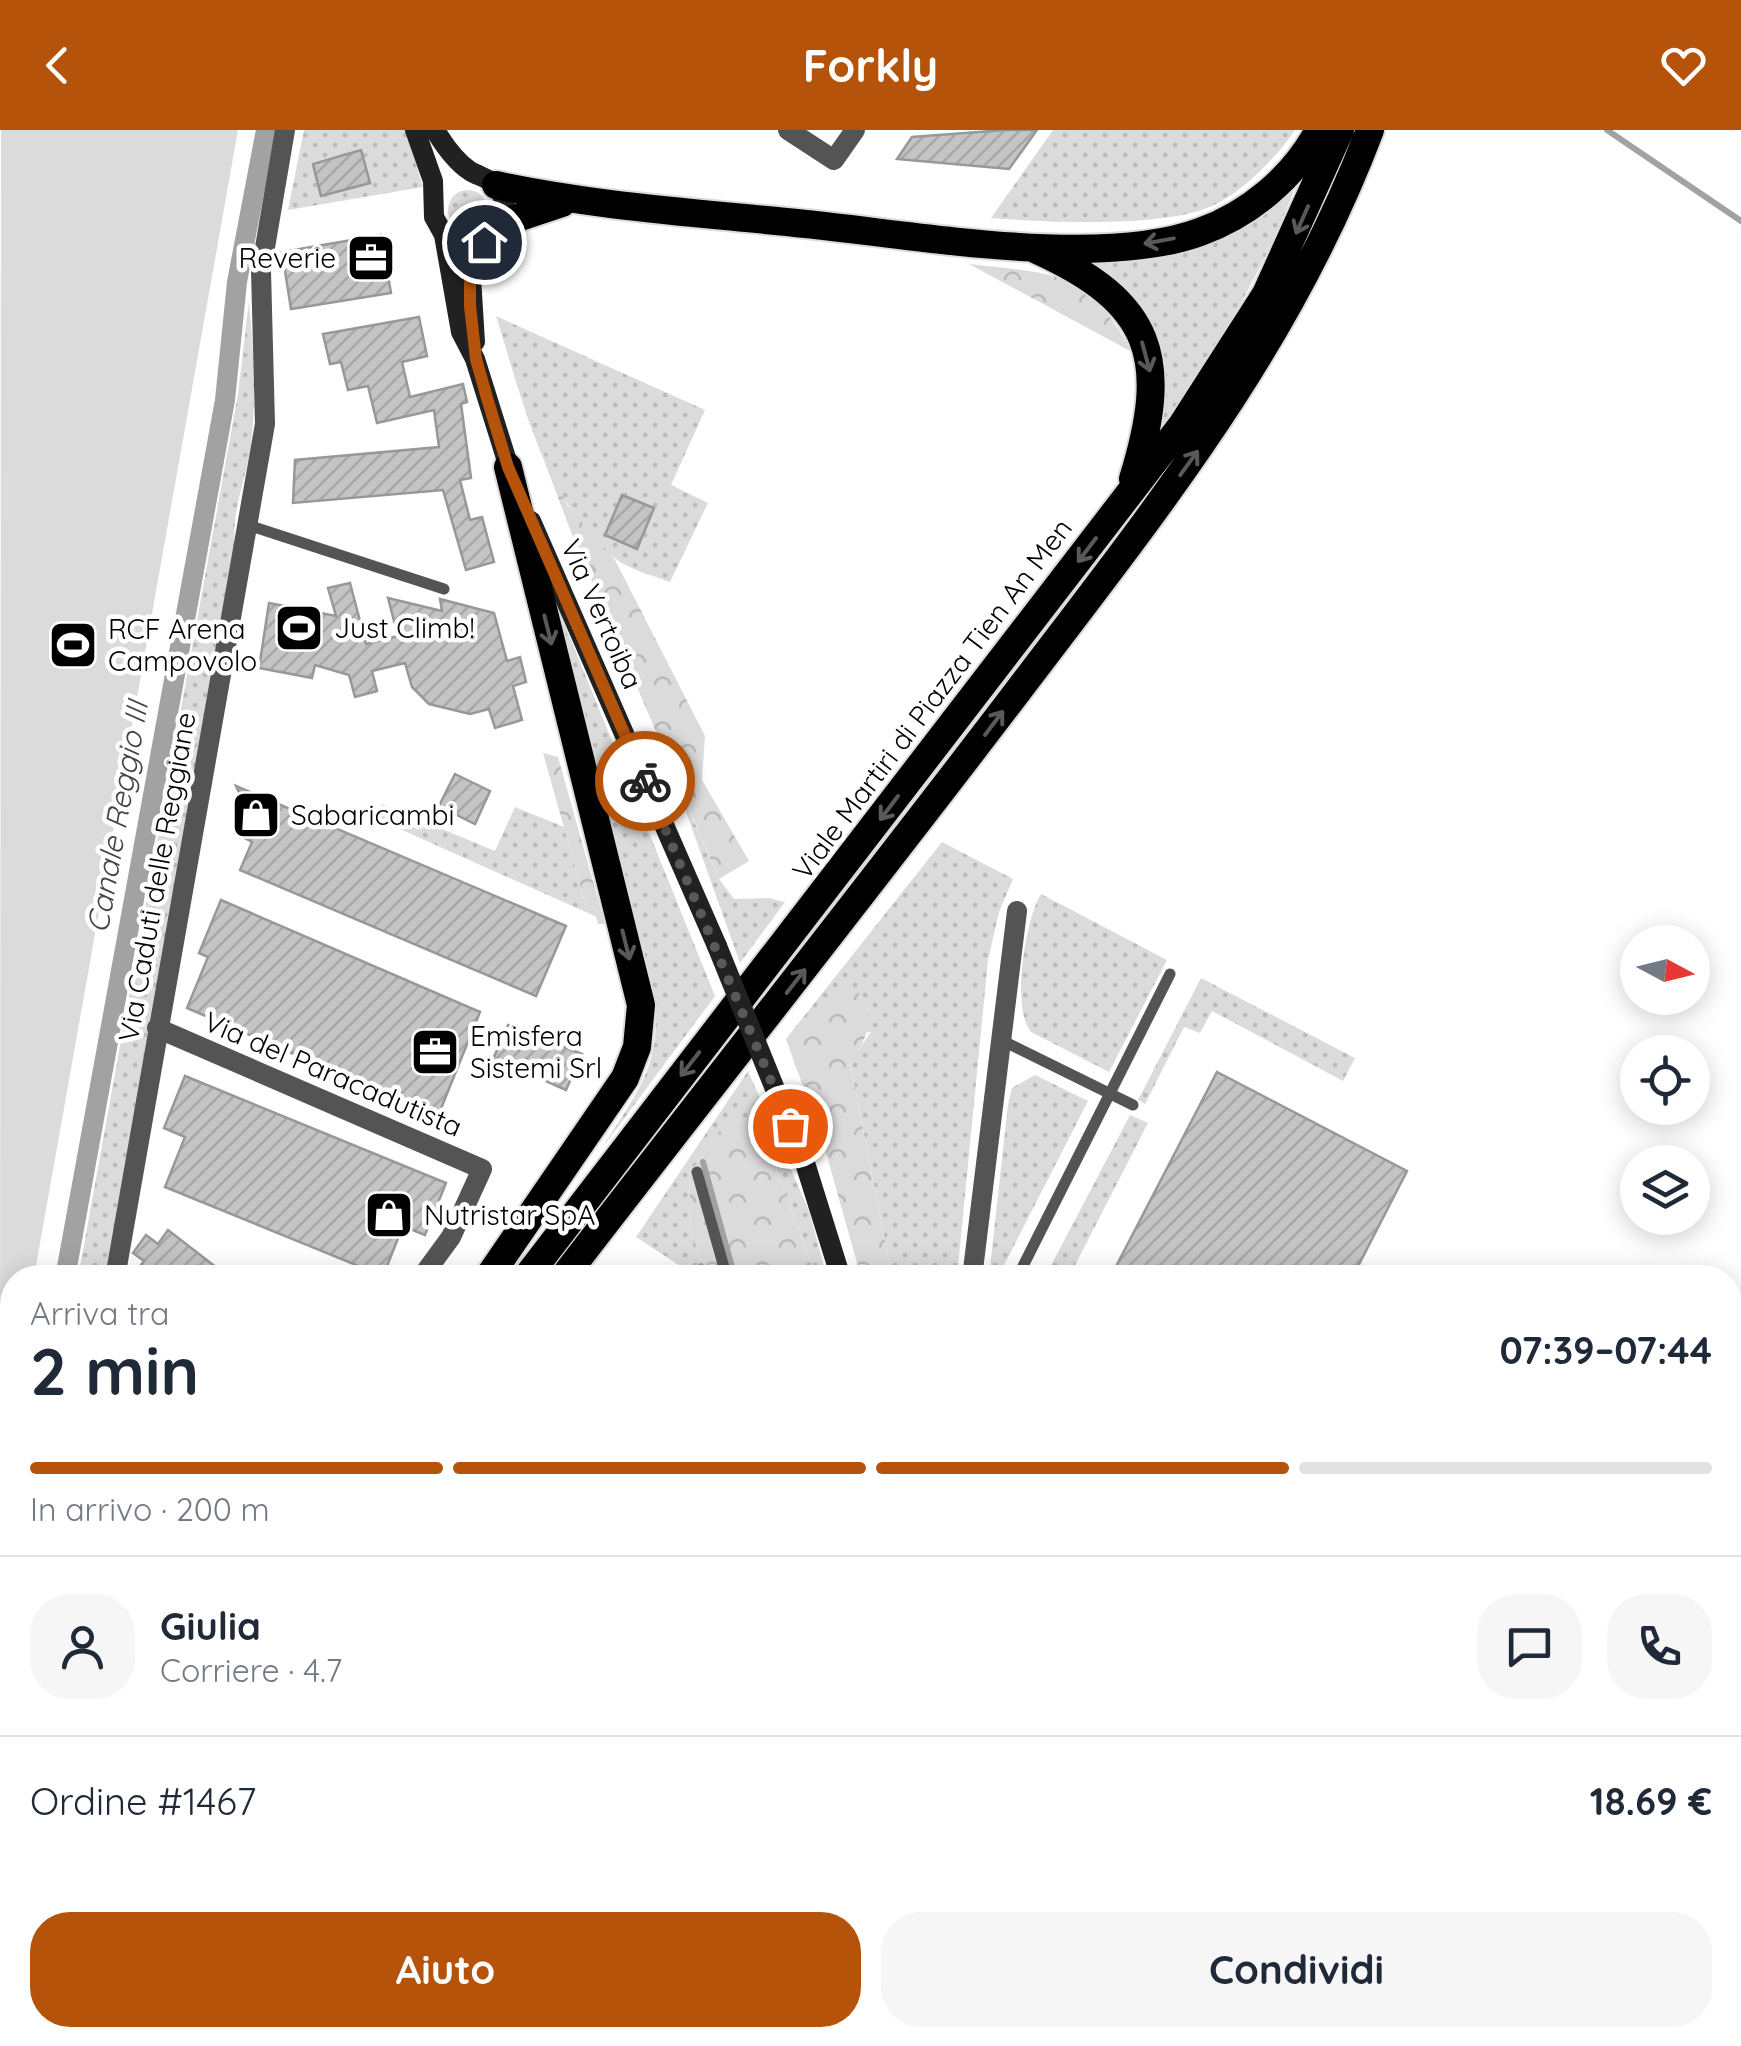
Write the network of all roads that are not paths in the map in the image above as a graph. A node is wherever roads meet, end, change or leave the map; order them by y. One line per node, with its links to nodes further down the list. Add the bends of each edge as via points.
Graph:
1 (285, 130): 19 (street, Via Caduti delle Reggiane, via 261,271 265,424)
2 (415, 130): 11 (main road, Via Vertoiba)
3 (434, 130): 10 (main road)
4 (788, 130): 9 (street, via 834,160)
5 (877, 130): 9 (street)
6 (1319, 130): 15 (highway, one-way to 15, via 1278,185 1198,233 1136,246)
7 (1340, 130): 18 (highway, Viale Martiri di Piazza Tien An Men, one-way to 18, via 1266,294)
8 (1370, 130): 27 (highway, one-way to 8, via 1198,451 1287,314)
9 (854, 131)
10 (485, 179): 11 (main road, via 451,178); 12 (highway); 13 (main road, Via Vertoiba, via 504,203)
11 (436, 197): 14 (main road, Via Vertoiba, via 434,217)
12 (577, 200): 13 (highway); 15 (highway)
13 (493, 232): 14 (main road, via 463,245); 16 (main road, Via Vertoiba, via 470,278)
14 (444, 235): 16 (main road, Via Vertoiba, via 461,332)
15 (1031, 248): 18 (highway, one-way to 18, via 1087,273 1121,300 1142,343 1153,385)
16 (476, 359): 17 (main road, Via Vertoiba)
17 (508, 467): 31 (highway, one-way to 31, via 641,1005 637,1047 625,1078); 36 (main road, Via Vertoiba, bridge, via 717,946 805,1162)
18 (1128, 497): 32 (highway, Viale Martiri di Piazza Tien An Men, one-way to 32)
19 (248, 525): 20 (lane); 23 (street, Via Caduti delle Reggiane)
20 (444, 588)
21 (1017, 911): 24 (street)
22 (1170, 974): 25 (lane)
23 (157, 1028): 29 (street, Via Caduti delle Reggiane); 30 (street, Via del Paracadutista, via 482,1168)
24 (1001, 1040): 25 (lane); 37 (street)
25 (1109, 1094): 26 (lane); 38 (lane)
26 (1132, 1105)
27 (646, 1170): 33 (highway); 34 (highway)
28 (697, 1172): 35 (lane)
29 (117, 1265)
30 (430, 1265)
31 (497, 1265)
32 (536, 1265)
33 (573, 1265)
34 (593, 1265)
35 (723, 1265)
36 (836, 1265)
37 (974, 1265)
38 (1024, 1265)

